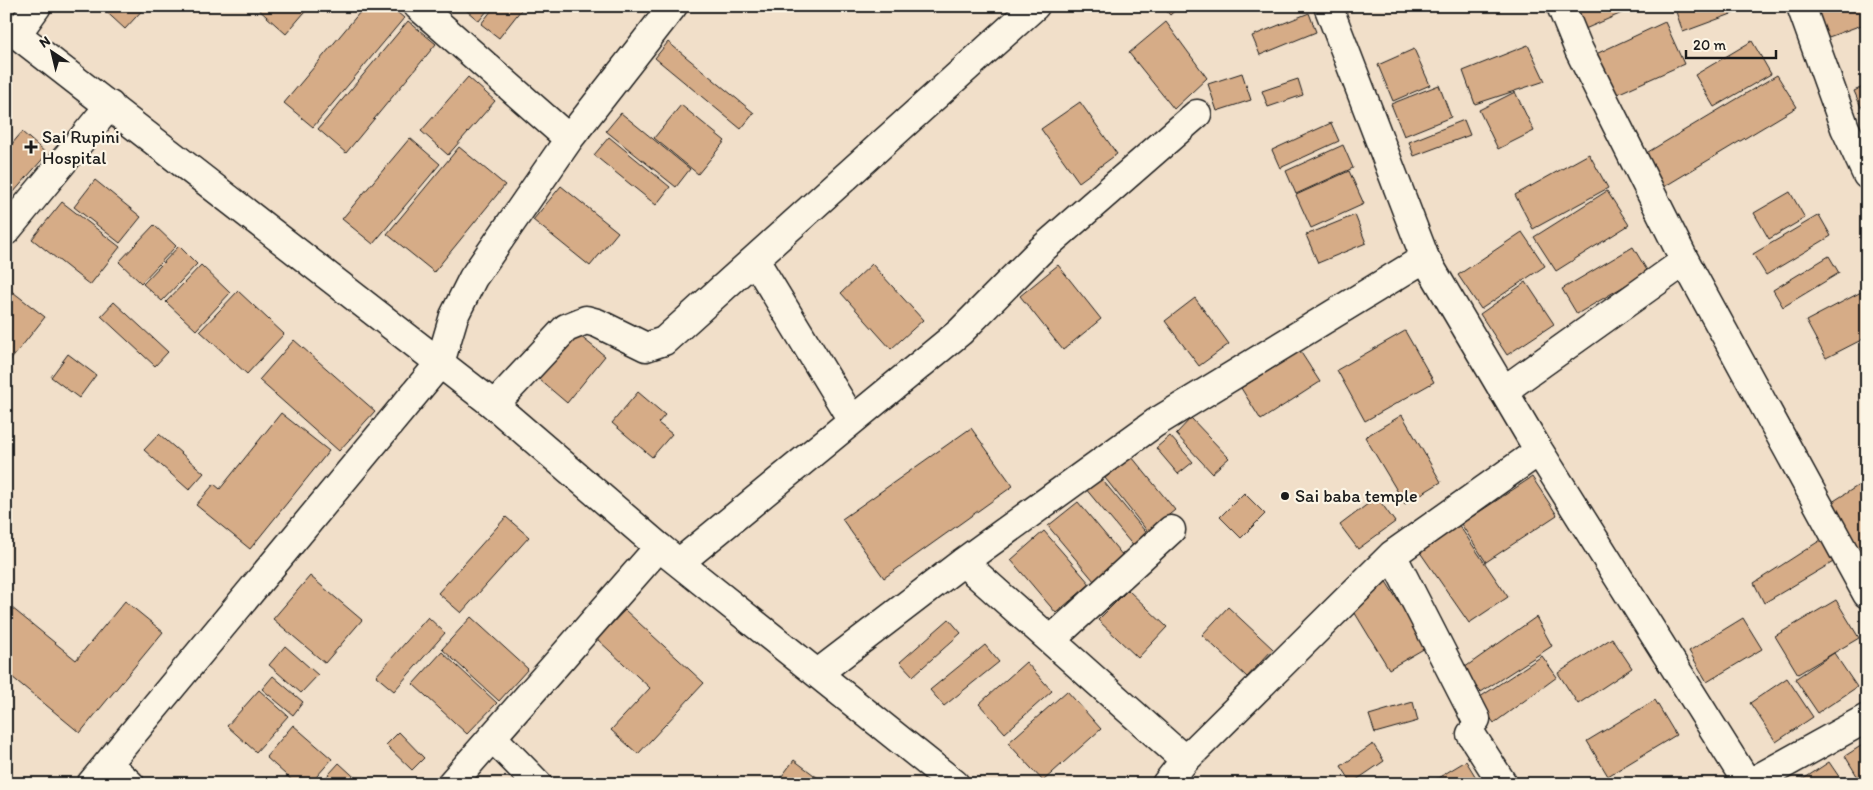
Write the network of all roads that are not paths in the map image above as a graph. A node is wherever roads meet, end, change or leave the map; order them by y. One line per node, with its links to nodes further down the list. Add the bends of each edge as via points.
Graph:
1 (37, 6): 8 (main road)
2 (418, 6): 11 (main road)
3 (674, 6): 11 (main road)
4 (1035, 6): 15 (main road)
5 (1328, 6): 14 (main road)
6 (1561, 6): 16 (main road, via 1579,50)
7 (1801, 6): 12 (main road, via 1845,128)
8 (11, 30): 9 (main road)
9 (110, 105): 13 (main road); 17 (main road)
10 (1198, 114): 20 (main road, via 1041,250 960,332)
11 (569, 139): 17 (main road, via 473,278 454,316)
12 (1867, 175)
13 (6, 231)
14 (1425, 258): 18 (main road); 25 (main road, via 1155,423)
15 (755, 260): 19 (main road, via 664,341 646,347 586,320 566,328); 20 (main road)
16 (1685, 261): 18 (main road); 26 (main road)
17 (440, 362): 19 (main road); 32 (main road)
18 (1503, 391): 21 (main road)
19 (494, 404): 23 (main road)
20 (852, 420): 23 (main road)
21 (1539, 451): 24 (main road); 39 (main road)
22 (1172, 530): 27 (main road)
23 (669, 554): 28 (main road); 30 (main road)
24 (1392, 556): 31 (main road); 38 (main road)
25 (963, 562): 27 (main road); 28 (main road)
26 (1867, 594)
27 (1051, 640): 31 (main road)
28 (818, 673): 36 (main road)
29 (1867, 718): 39 (main road)
30 (492, 736): 34 (main road); 35 (main road)
31 (1185, 760): 37 (main road)
32 (99, 774): 33 (main road)
33 (130, 784)
34 (451, 784)
35 (538, 784)
36 (955, 784)
37 (1166, 784)
38 (1503, 784)
39 (1748, 784)

